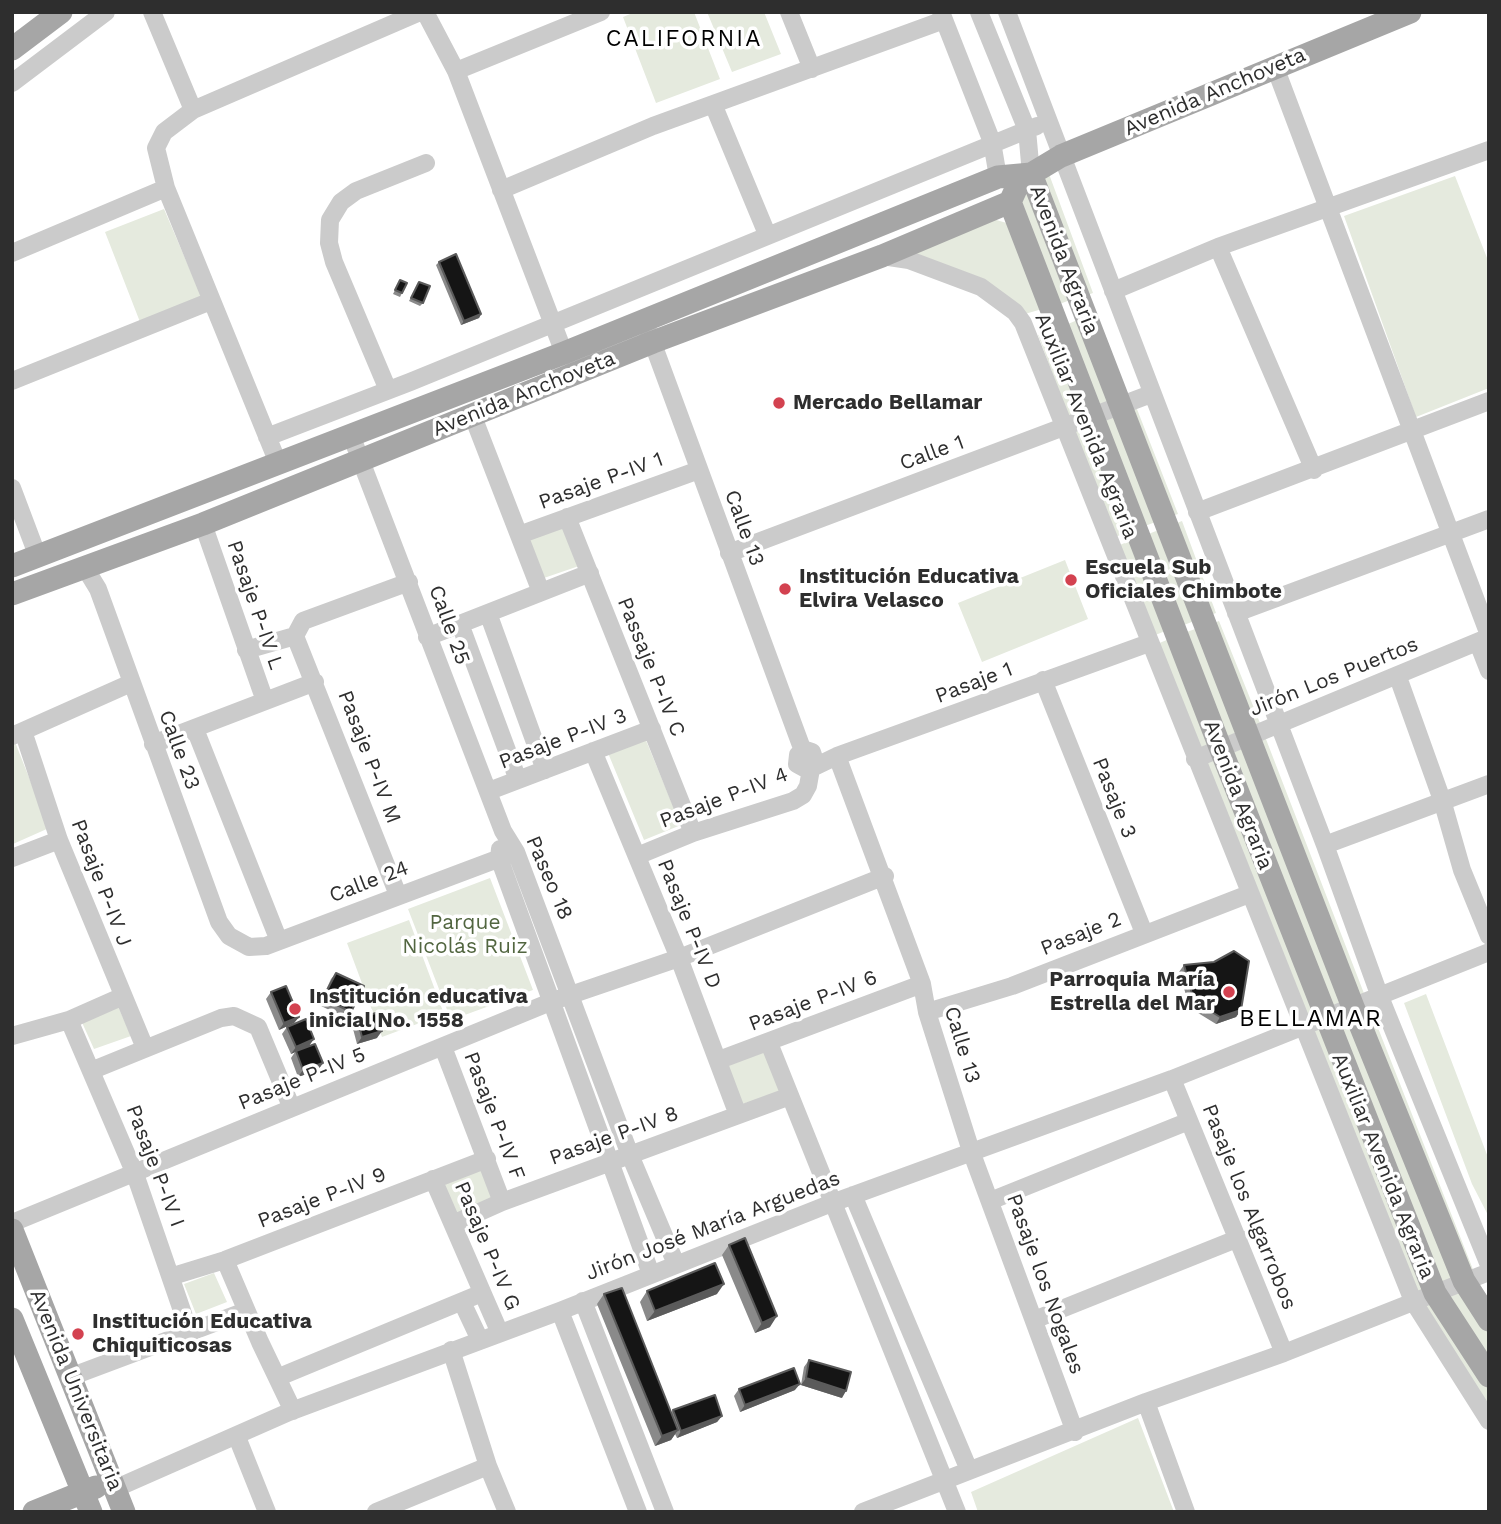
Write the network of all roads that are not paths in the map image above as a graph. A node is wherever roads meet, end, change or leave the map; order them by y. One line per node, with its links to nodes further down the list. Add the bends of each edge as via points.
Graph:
1 (61, 12): 11 (main road)
2 (106, 12): 15 (street)
3 (152, 12): 17 (street)
4 (422, 12): 14 (street); 17 (street)
5 (601, 12): 14 (street)
6 (789, 12): 13 (street)
7 (979, 12): 19 (street)
8 (1007, 12): 18 (street)
9 (1410, 12): 12 (main road, Avenida Anchoveta)
10 (943, 16): 13 (street); 20 (street)
11 (12, 49)
12 (1275, 67): 22 (main road, Avenida Anchoveta); 29 (street)
13 (812, 69): 16 (street)
14 (456, 71): 27 (street)
15 (12, 83)
16 (713, 104): 27 (street); 30 (street)
17 (193, 110): 26 (street, via 164,132 156,148)
18 (1050, 121): 19 (street); 22 (street)
19 (1027, 130): 20 (street); 24 (street)
20 (992, 142): 25 (street); 30 (street)
21 (1489, 150): 29 (street)
22 (1061, 156): 24 (main road, Avenida Anchoveta); 34 (street)
23 (426, 163): 41 (street, via 356,191 341,202 330,220 334,262)
24 (1026, 175): 25 (main road, Avenida Anchoveta); 28 (main road); 44 (main road, Avenida Agraria)
25 (998, 177): 36 (main road, Avenida Anchoveta)
26 (166, 188): 32 (street); 35 (street)
27 (501, 190): 37 (street)
28 (1010, 202): 33 (main road, Avenida Anchoveta); 46 (main road, Avenida Agraria)
29 (1328, 206): 31 (street); 48 (street)
30 (767, 234): 37 (street)
31 (1218, 247): 34 (street); 54 (street)
32 (12, 253)
33 (882, 256): 38 (main road, Avenida Anchoveta); 47 (street, Auxiliar Avenida Agraria, via 909,260 981,287 1015,312)
34 (1113, 290): 42 (street)
35 (211, 301): 40 (street); 50 (street)
36 (645, 320): 38 (street, Calle 13); 39 (main road, Avenida Anchoveta)
37 (552, 322): 39 (street); 41 (street)
38 (653, 342): 45 (main road, Avenida Anchoveta); 53 (street, Calle 13)
39 (564, 353): 49 (main road, Avenida Anchoveta)
40 (12, 381)
41 (388, 390): 50 (street)
42 (1151, 394): 44 (street, Calle 1); 56 (street)
43 (1489, 401): 48 (street)
44 (1119, 407): 46 (street, Calle 1); 88 (main road, Avenida Agraria)
45 (472, 414): 51 (main road, Avenida Anchoveta); 60 (street)
46 (1093, 417): 47 (street, Calle 1); 90 (main road, Avenida Agraria)
47 (1064, 428): 62 (street, Calle 1); 76 (street, Auxiliar Avenida Agraria)
48 (1412, 431): 54 (street); 61 (street)
49 (351, 435): 51 (street, Calle 25); 52 (main road, Avenida Anchoveta)
50 (267, 437): 52 (street)
51 (359, 460): 59 (main road, Avenida Anchoveta); 67 (street, Calle 25)
52 (278, 463): 63 (main road, Avenida Anchoveta)
53 (699, 470): 57 (street, Pasaje P-IV 1); 62 (street, Calle 13)
54 (1314, 470): 56 (street)
55 (12, 488): 63 (street)
56 (1197, 512): 70 (street)
57 (567, 517): 60 (street, Pasaje P-IV 1); 66 (street, Passaje P-IV C)
58 (1489, 519): 61 (street)
59 (203, 524): 65 (main road, Avenida Anchoveta); 77 (street, Pasaje P-IV L)
60 (519, 535): 68 (street)
61 (1450, 535): 70 (street); 75 (street)
62 (729, 553): 94 (street, Calle 13, via 803,751 812,752)
63 (38, 557): 64 (main road, Avenida Anchoveta)
64 (12, 566)
65 (84, 566): 69 (main road, Avenida Anchoveta); 82 (street, Calle 23, via 98,589)
66 (590, 573): 68 (street); 86 (street, Passaje P-IV C)
67 (409, 582): 73 (street, via 303,621); 74 (street, Calle 25)
68 (541, 592): 71 (street)
69 (12, 594)
70 (1236, 612): 84 (street)
71 (488, 613): 72 (street); 95 (street)
72 (460, 624): 74 (street); 96 (street)
73 (295, 636): 77 (street); 81 (street, Pasaje P-IV M)
74 (427, 636): 98 (street, Calle 25)
75 (1485, 639): 78 (street); 79 (street, Jirón Los Puertos)
76 (1149, 643): 80 (street, Pasaje 1); 93 (street, Auxiliar Avenida Agraria)
77 (246, 650): 83 (street, Pasaje P-IV L)
78 (1489, 671)
79 (1398, 677): 84 (street, Jirón Los Puertos); 99 (street)
80 (1042, 680): 92 (street, Pasaje 1); 110 (street, Pasaje 3)
81 (315, 682): 83 (street); 109 (street, Pasaje P-IV M)
82 (131, 683): 87 (street); 89 (street, Calle 23)
83 (265, 701): 85 (street)
84 (1279, 724): 88 (street, Jirón Los Puertos); 103 (street)
85 (195, 729): 89 (street); 112 (street)
86 (652, 729): 91 (street, Pasaje P-IV 3); 101 (street, Passaje P-IV C)
87 (18, 733): 102 (street, Pasaje P-IV J)
88 (1248, 737): 90 (street, Jirón Los Puertos); 121 (main road, Avenida Agraria)
89 (153, 744): 113 (street, Calle 23, via 219,922)
90 (1220, 747): 93 (street, Jirón Los Puertos); 123 (main road, Avenida Agraria)
91 (593, 751): 95 (street, Pasaje P-IV 3); 105 (street, Pasaje P-IV D)
92 (837, 756): 94 (street, Pasaje 1); 107 (street, Calle 13)
93 (1195, 759): 108 (street, Auxiliar Avenida Agraria)
94 (813, 766): 101 (street, Pasaje P-IV 4, via 803,795 793,801)
95 (545, 770): 96 (street, Pasaje P-IV 3)
96 (518, 780): 98 (street, Pasaje P-IV 3)
97 (1489, 784): 99 (street)
98 (489, 791): 100 (street, Calle 25)
99 (1442, 800): 103 (street); 111 (street, via 1462,870)
100 (503, 831): 104 (street, Paseo 18)
101 (693, 833): 105 (street, Pasaje P-IV 4)
102 (59, 840): 106 (street); 118 (street, Pasaje P-IV J)
103 (1325, 845): 119 (street)
104 (507, 855): 109 (street, Calle 24); 117 (street, Paseo 18); 120 (street, Paseo 18)
105 (637, 856): 115 (street, Pasaje P-IV D)
106 (12, 858)
107 (885, 877): 115 (street, Pasaje P-IV 5); 116 (street, Calle 13)
108 (1250, 894): 110 (street, Pasaje 2); 125 (street, Auxiliar Avenida Agraria)
109 (398, 895): 112 (street, Calle 24)
110 (1144, 933): 122 (street, Pasaje 2, via 1012,986)
111 (1489, 936)
112 (279, 941): 113 (street, Calle 24, via 257,948)
113 (240, 943)
114 (1489, 952): 119 (street, Jirón José María Arguedas)
115 (679, 958): 117 (street, Pasaje P-IV 5); 130 (street, Pasaje P-IV D)
116 (922, 984): 122 (street, Calle 13); 127 (street, Pasaje P-IV 6)
117 (571, 994): 120 (street, Pasaje P-IV 5); 138 (street, Paseo 18)
118 (121, 996): 124 (street); 129 (street, Pasaje P-IV J)
119 (1380, 997): 121 (street, Jirón José María Arguedas); 153 (street)
120 (553, 1001): 128 (street, Pasaje P-IV 5); 140 (street, Paseo 18)
121 (1353, 1007): 123 (street, Jirón José María Arguedas); 157 (main road, Avenida Agraria)
122 (927, 1013): 137 (street, Calle 13)
123 (1326, 1018): 125 (street, Jirón José María Arguedas); 159 (main road, Avenida Agraria)
124 (69, 1020): 126 (street); 131 (street, Pasaje P-IV I)
125 (1302, 1027): 132 (street, Jirón José María Arguedas); 161 (street, Auxiliar Avenida Agraria)
126 (12, 1036)
127 (769, 1043): 130 (street, Pasaje P-IV 6); 133 (street)
128 (443, 1047): 134 (street, Pasaje P-IV 5); 139 (street, Pasaje P-IV F)
129 (145, 1048): 131 (street); 134 (street, via 234,1016 258,1027)
130 (719, 1060): 135 (street, Pasaje P-IV D)
131 (93, 1070): 141 (street, Pasaje P-IV I)
132 (1172, 1079): 136 (street, Pasaje los Algarrobos); 137 (street, Jirón José María Arguedas)
133 (790, 1096): 135 (street, Pasaje P-IV 8); 146 (street)
134 (291, 1106): 141 (street, Pasaje P-IV 5)
135 (738, 1115): 138 (street, Pasaje P-IV 8)
136 (1189, 1121): 144 (street); 150 (street, Pasaje los Algarrobos)
137 (971, 1152): 143 (street, Jirón José María Arguedas); 144 (street, Pasaje los Nogales)
138 (630, 1155): 140 (street, Pasaje P-IV 8); 152 (street, Paseo 18)
139 (487, 1159): 142 (street, Pasaje P-IV 9); 145 (street, Pasaje P-IV F)
140 (612, 1161): 145 (street, Pasaje P-IV 8); 155 (street, Paseo 18)
141 (135, 1174): 147 (street, Pasaje P-IV 5); 156 (street, Pasaje P-IV I)
142 (433, 1180): 148 (street, Pasaje P-IV G); 151 (street, Pasaje P-IV 9)
143 (853, 1195): 146 (street, Jirón José María Arguedas); 182 (street)
144 (990, 1200): 166 (street, Pasaje los Nogales)
145 (502, 1202): 148 (street, Pasaje P-IV 8)
146 (832, 1203): 152 (street, Jirón José María Arguedas); 183 (street)
147 (12, 1223)
148 (455, 1223): 158 (street, Pasaje P-IV G)
149 (12, 1230): 174 (main road, Avenida Universitaria)
150 (1239, 1238): 166 (street); 172 (street, Pasaje los Algarrobos)
151 (225, 1260): 156 (street, Pasaje P-IV 9); 163 (street)
152 (676, 1264): 155 (street, Jirón José María Arguedas)
153 (1489, 1265)
154 (1489, 1272): 157 (street)
155 (652, 1273): 160 (street, Jirón José María Arguedas)
156 (173, 1276): 168 (street, Pasaje P-IV I)
157 (1464, 1281): 159 (street); 167 (main road, Avenida Agraria)
158 (482, 1293): 162 (street); 169 (street, Pasaje P-IV G)
159 (1435, 1293): 161 (street); 173 (main road, Avenida Agraria)
160 (583, 1301): 164 (street, Jirón José María Arguedas); 191 (street)
161 (1413, 1301): 172 (street); 178 (street, Auxiliar Avenida Agraria)
162 (462, 1302): 170 (street); 175 (street)
163 (246, 1311): 168 (street); 175 (street)
164 (559, 1311): 169 (street, Jirón José María Arguedas); 190 (street)
165 (12, 1319): 185 (main road, Avenida Universitaria)
166 (1034, 1320): 179 (street, Pasaje los Nogales)
167 (1489, 1320)
168 (189, 1331): 174 (street)
169 (499, 1331): 170 (street, Jirón José María Arguedas)
170 (479, 1338): 171 (street, Jirón José María Arguedas)
171 (451, 1350): 177 (street, Jirón José María Arguedas); 181 (street)
172 (1284, 1353): 176 (street)
173 (1489, 1376)
174 (70, 1377): 184 (main road, Avenida Universitaria)
175 (279, 1377): 177 (street)
176 (1146, 1402): 179 (street); 194 (street)
177 (293, 1410): 180 (street, Jirón José María Arguedas)
178 (1489, 1421)
179 (1074, 1432): 182 (street)
180 (237, 1437): 184 (street, Jirón José María Arguedas); 187 (street)
181 (488, 1466): 188 (street); 189 (street)
182 (969, 1470): 183 (street)
183 (946, 1479): 192 (street); 193 (street)
184 (119, 1494): 185 (main road)
185 (88, 1505): 186 (main road)
186 (34, 1512)
187 (267, 1512)
188 (376, 1512)
189 (507, 1512)
190 (638, 1512)
191 (665, 1512)
192 (863, 1512)
193 (957, 1512)
194 (1186, 1512)

